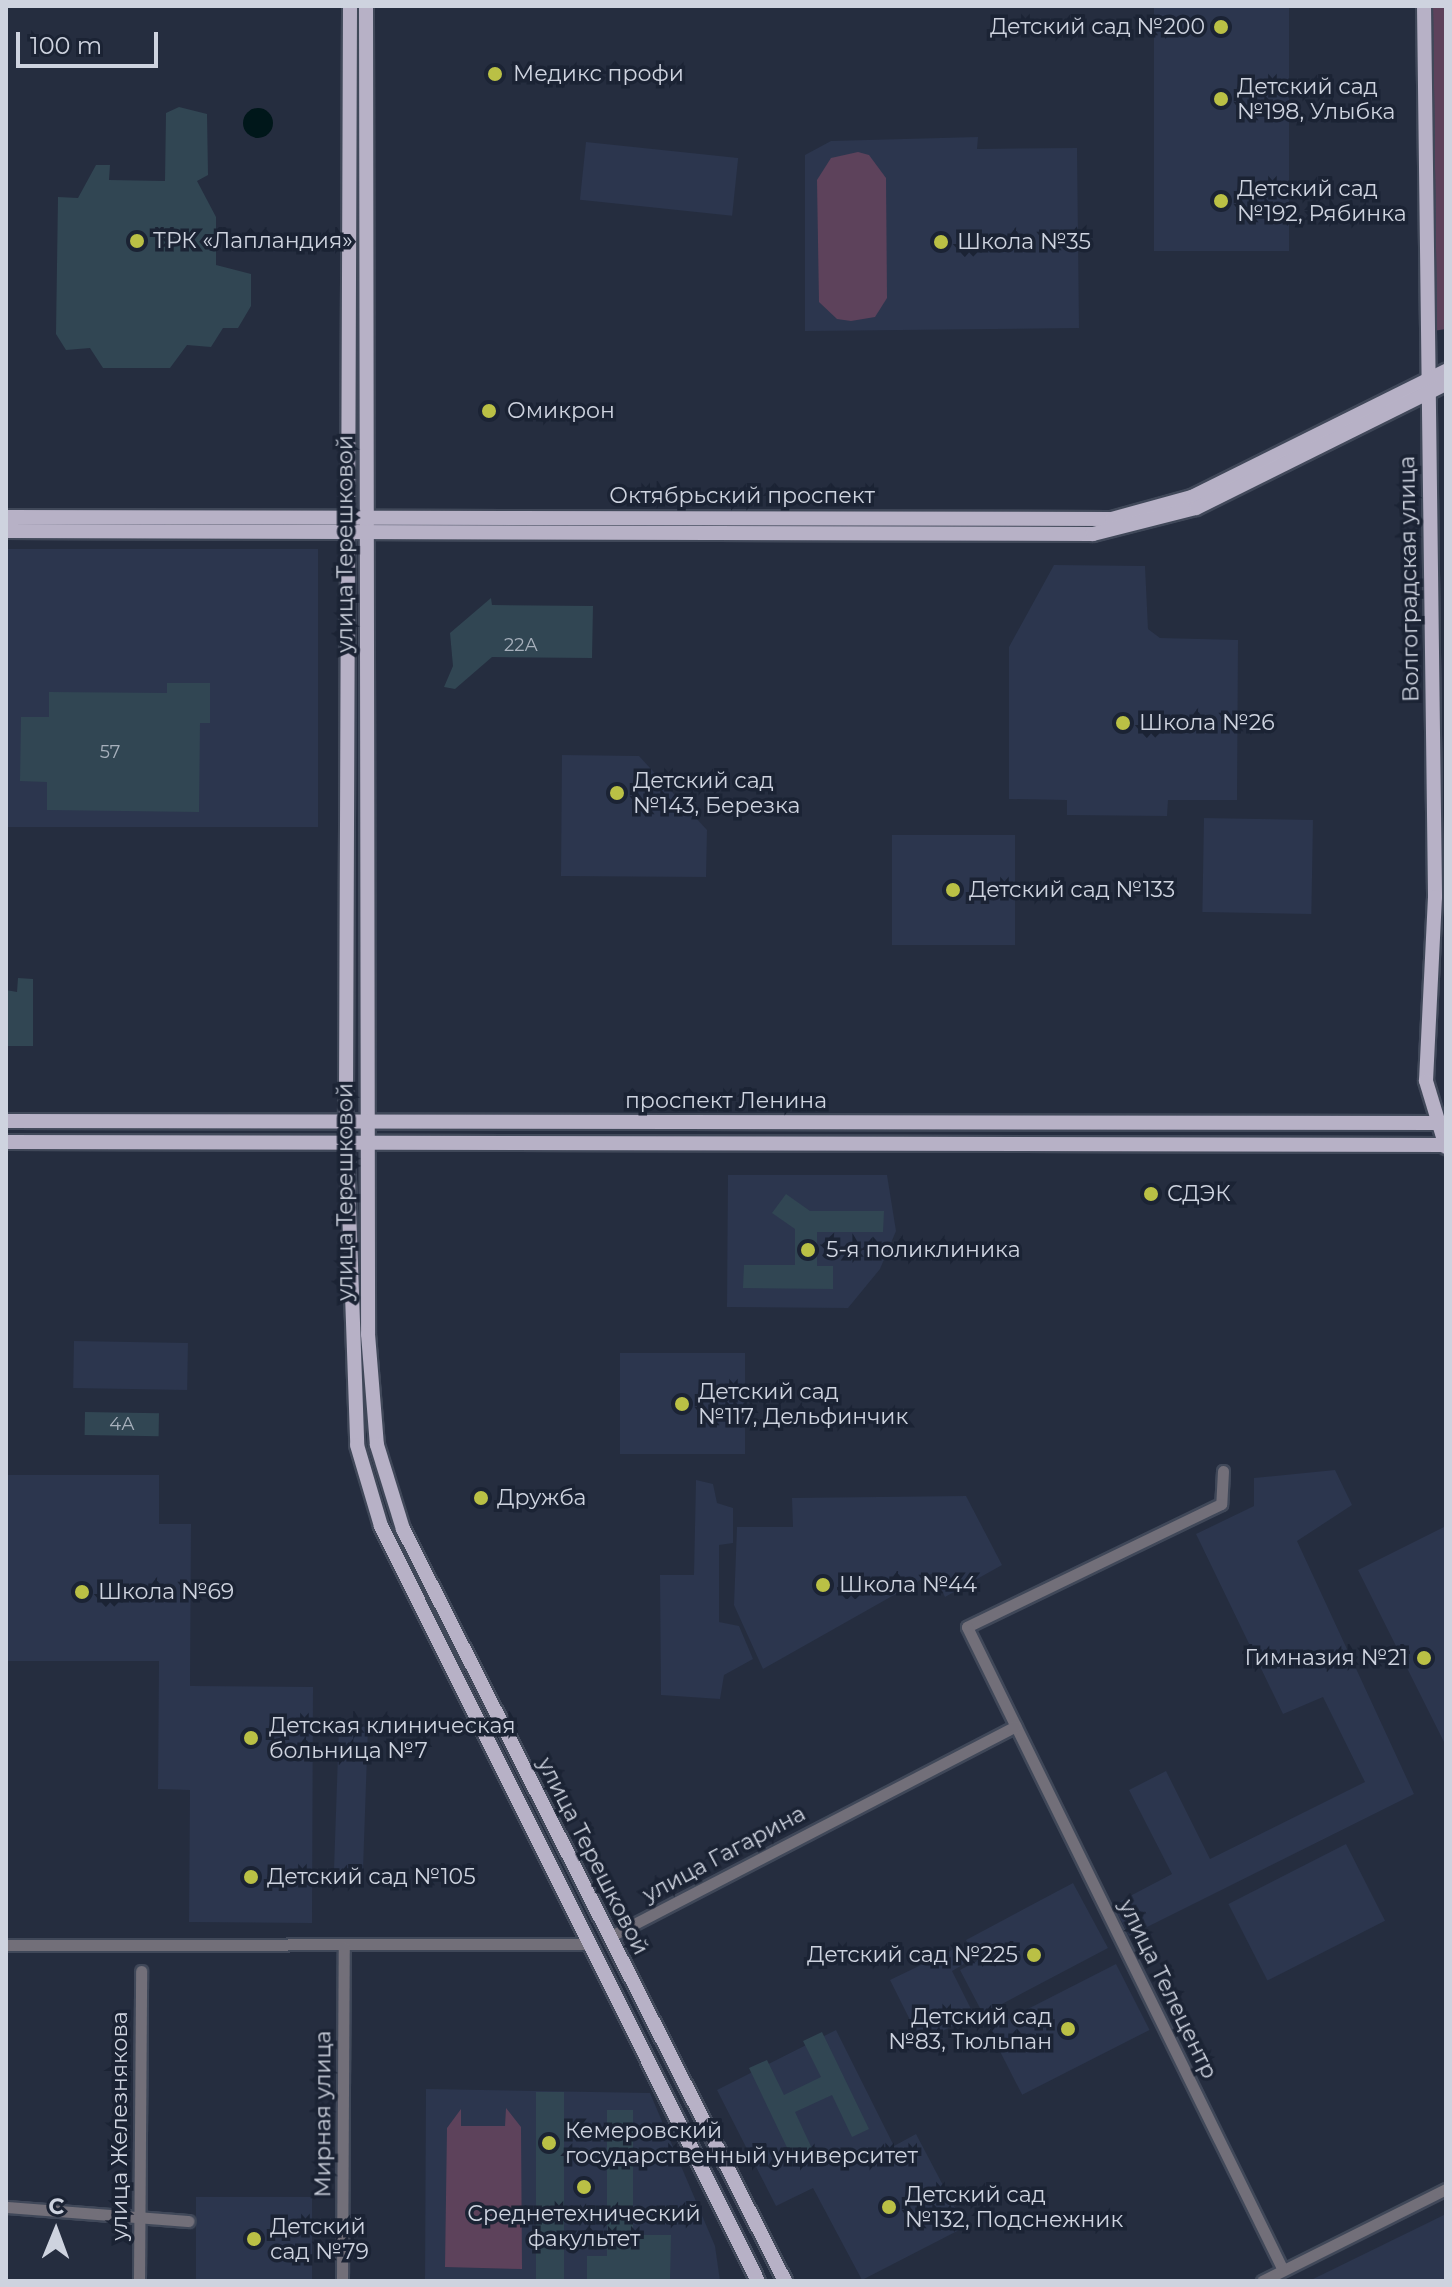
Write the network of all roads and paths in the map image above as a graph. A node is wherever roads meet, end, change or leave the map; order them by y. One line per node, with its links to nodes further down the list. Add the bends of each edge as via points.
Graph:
1 (350, 6): 8 (main road, улица Терешковой)
2 (366, 6): 9 (main road, улица Терешковой)
3 (1424, 6): 6 (main road, Волгоградская улица)
4 (1446, 371): 6 (main road, Октябрьский проспект)
5 (1446, 384): 6 (main road, Октябрьский проспект)
6 (1428, 387): 9 (main road, Октябрьский проспект, via 1192,497 1112,519); 15 (main road, Волгоградская улица, via 1435,897 1425,1073)
7 (6, 517): 8 (main road, Октябрьский проспект)
8 (349, 526): 9 (main road, Октябрьский проспект); 10 (main road, Октябрьский проспект); 12 (main road, улица Терешковой)
9 (367, 526): 13 (main road, улица Терешковой)
10 (6, 531)
11 (6, 1121): 12 (main road, проспект Ленина)
12 (346, 1122): 13 (main road, проспект Ленина); 17 (main road, улица Терешковой)
13 (368, 1123): 14 (main road, проспект Ленина); 18 (main road, улица Терешковой)
14 (749, 1123): 15 (main road, проспект Ленина); 19 (main road, via 715,1133)
15 (1441, 1123): 20 (main road, Волгоградская улица)
16 (6, 1142): 17 (main road, проспект Ленина)
17 (347, 1144): 18 (main road, проспект Ленина); 24 (main road, улица Терешковой, via 351,1368 368,1490)
18 (367, 1144): 19 (main road, проспект Ленина); 23 (main road, улица Терешковой, via 370,1380 387,1486)
19 (709, 1145): 20 (main road, проспект Ленина)
20 (1446, 1146)
21 (1223, 1471): 22 (street, via 1221,1504 967,1627)
22 (1016, 1726): 23 (street, улица Гагарина); 32 (street, улица Телецентр)
23 (609, 1937): 24 (main road, улица Гагарина); 36 (main road, улица Терешковой)
24 (589, 1944): 26 (street, улица Гагарина); 35 (main road, улица Терешковой)
25 (6, 1945): 26 (street, улица Гагарина)
26 (344, 1947): 34 (street, Мирная улица)
27 (141, 1971): 30 (street, улица Железнякова)
28 (1446, 2189): 32 (street)
29 (6, 2207): 30 (street, via 74,2208)
30 (141, 2221): 31 (street); 33 (street, улица Железнякова)
31 (188, 2221)
32 (1283, 2270): 37 (street)
33 (139, 2281)
34 (342, 2281)
35 (758, 2281)
36 (785, 2281)
37 (1262, 2281)

